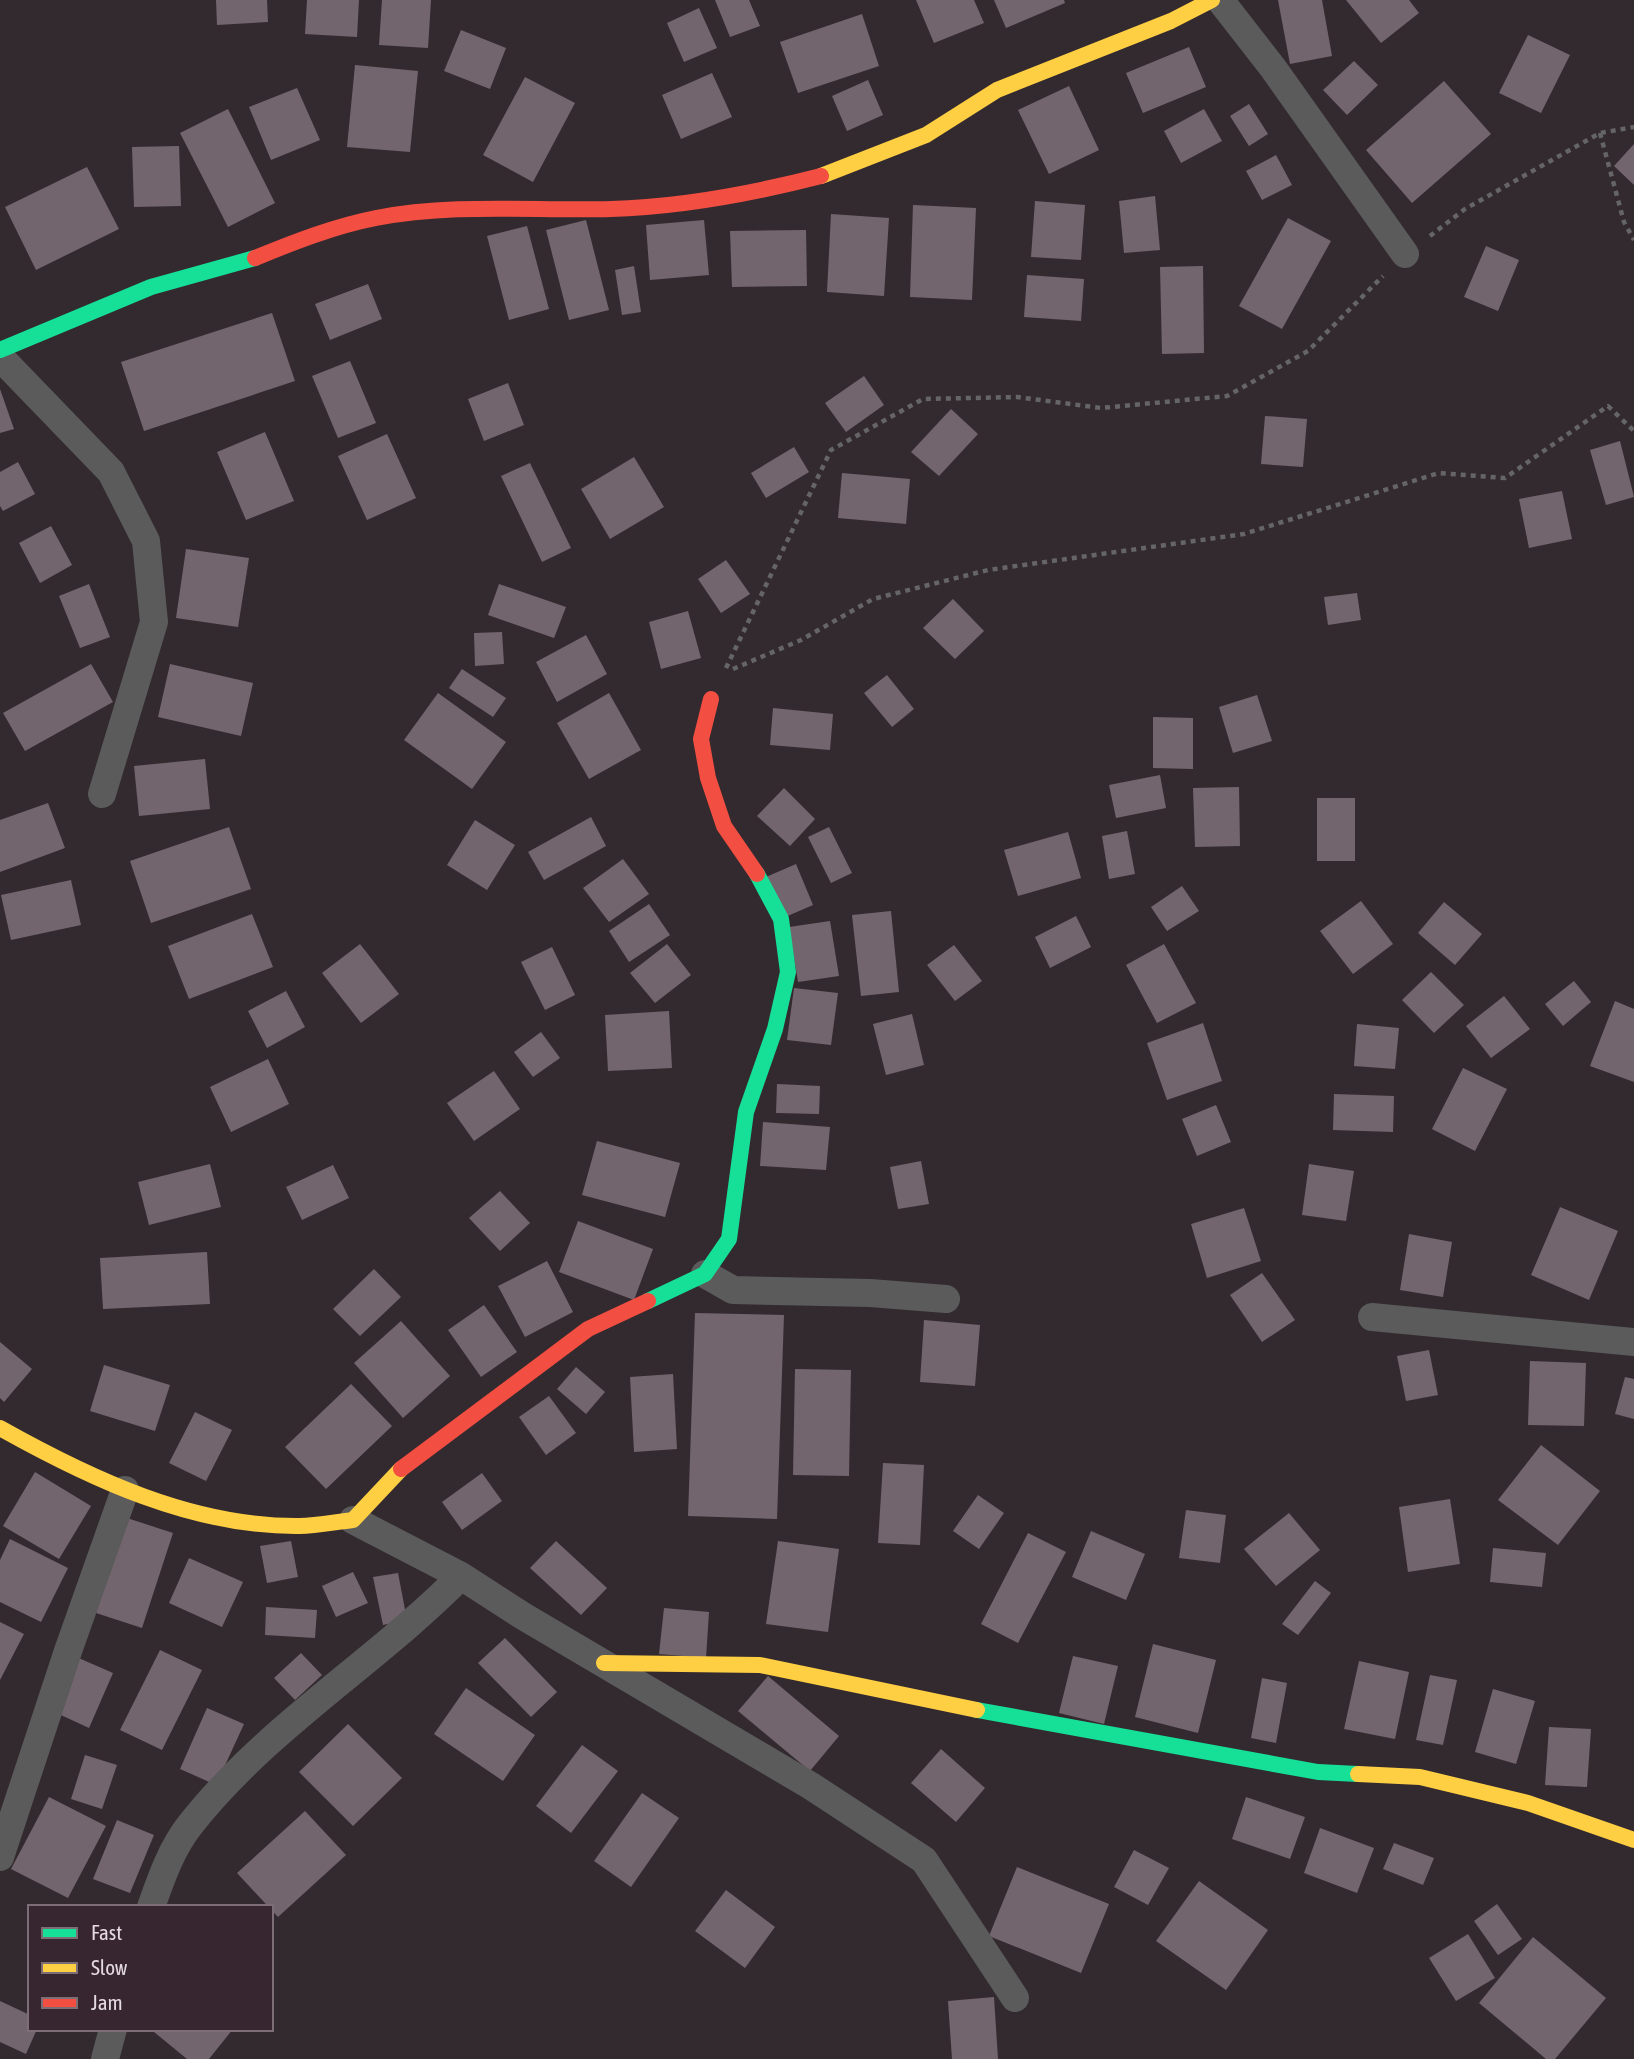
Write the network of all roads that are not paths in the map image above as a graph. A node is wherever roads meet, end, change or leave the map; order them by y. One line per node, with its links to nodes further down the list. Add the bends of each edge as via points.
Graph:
1 (1212, 0): 4 (street, via 1171,21 997,90 926,135 834,173 745,196 678,205 425,211 374,218 309,236 234,266 151,286)
2 (1220, 0): 3 (street)
3 (1405, 254)
4 (0, 350)
5 (0, 357): 7 (street, via 111,472 146,541 154,622)
6 (711, 699): 8 (street, via 701,739 708,778 724,826 751,863 780,919 788,972 775,1029 746,1112 729,1239)
7 (102, 794)
8 (705, 1274): 9 (street, via 733,1290); 14 (street, via 588,1329 394,1474)
9 (946, 1299)
10 (1372, 1317): 11 (street)
11 (1634, 1342)
12 (0, 1428): 13 (street, via 58,1462)
13 (125, 1490): 14 (street, via 235,1521 296,1526); 18 (street)
14 (353, 1520): 15 (street)
15 (461, 1576): 16 (street); 19 (street, via 418,1619 243,1766 189,1826 165,1868)
16 (604, 1663): 17 (street, via 760,1665 1074,1730 1318,1772 1420,1777 1528,1803); 20 (street, via 811,1786 924,1860)
17 (1634, 1840)
18 (0, 1857)
19 (152, 1905)
20 (1015, 1998)
21 (112, 2031): 22 (street)
22 (105, 2059)

